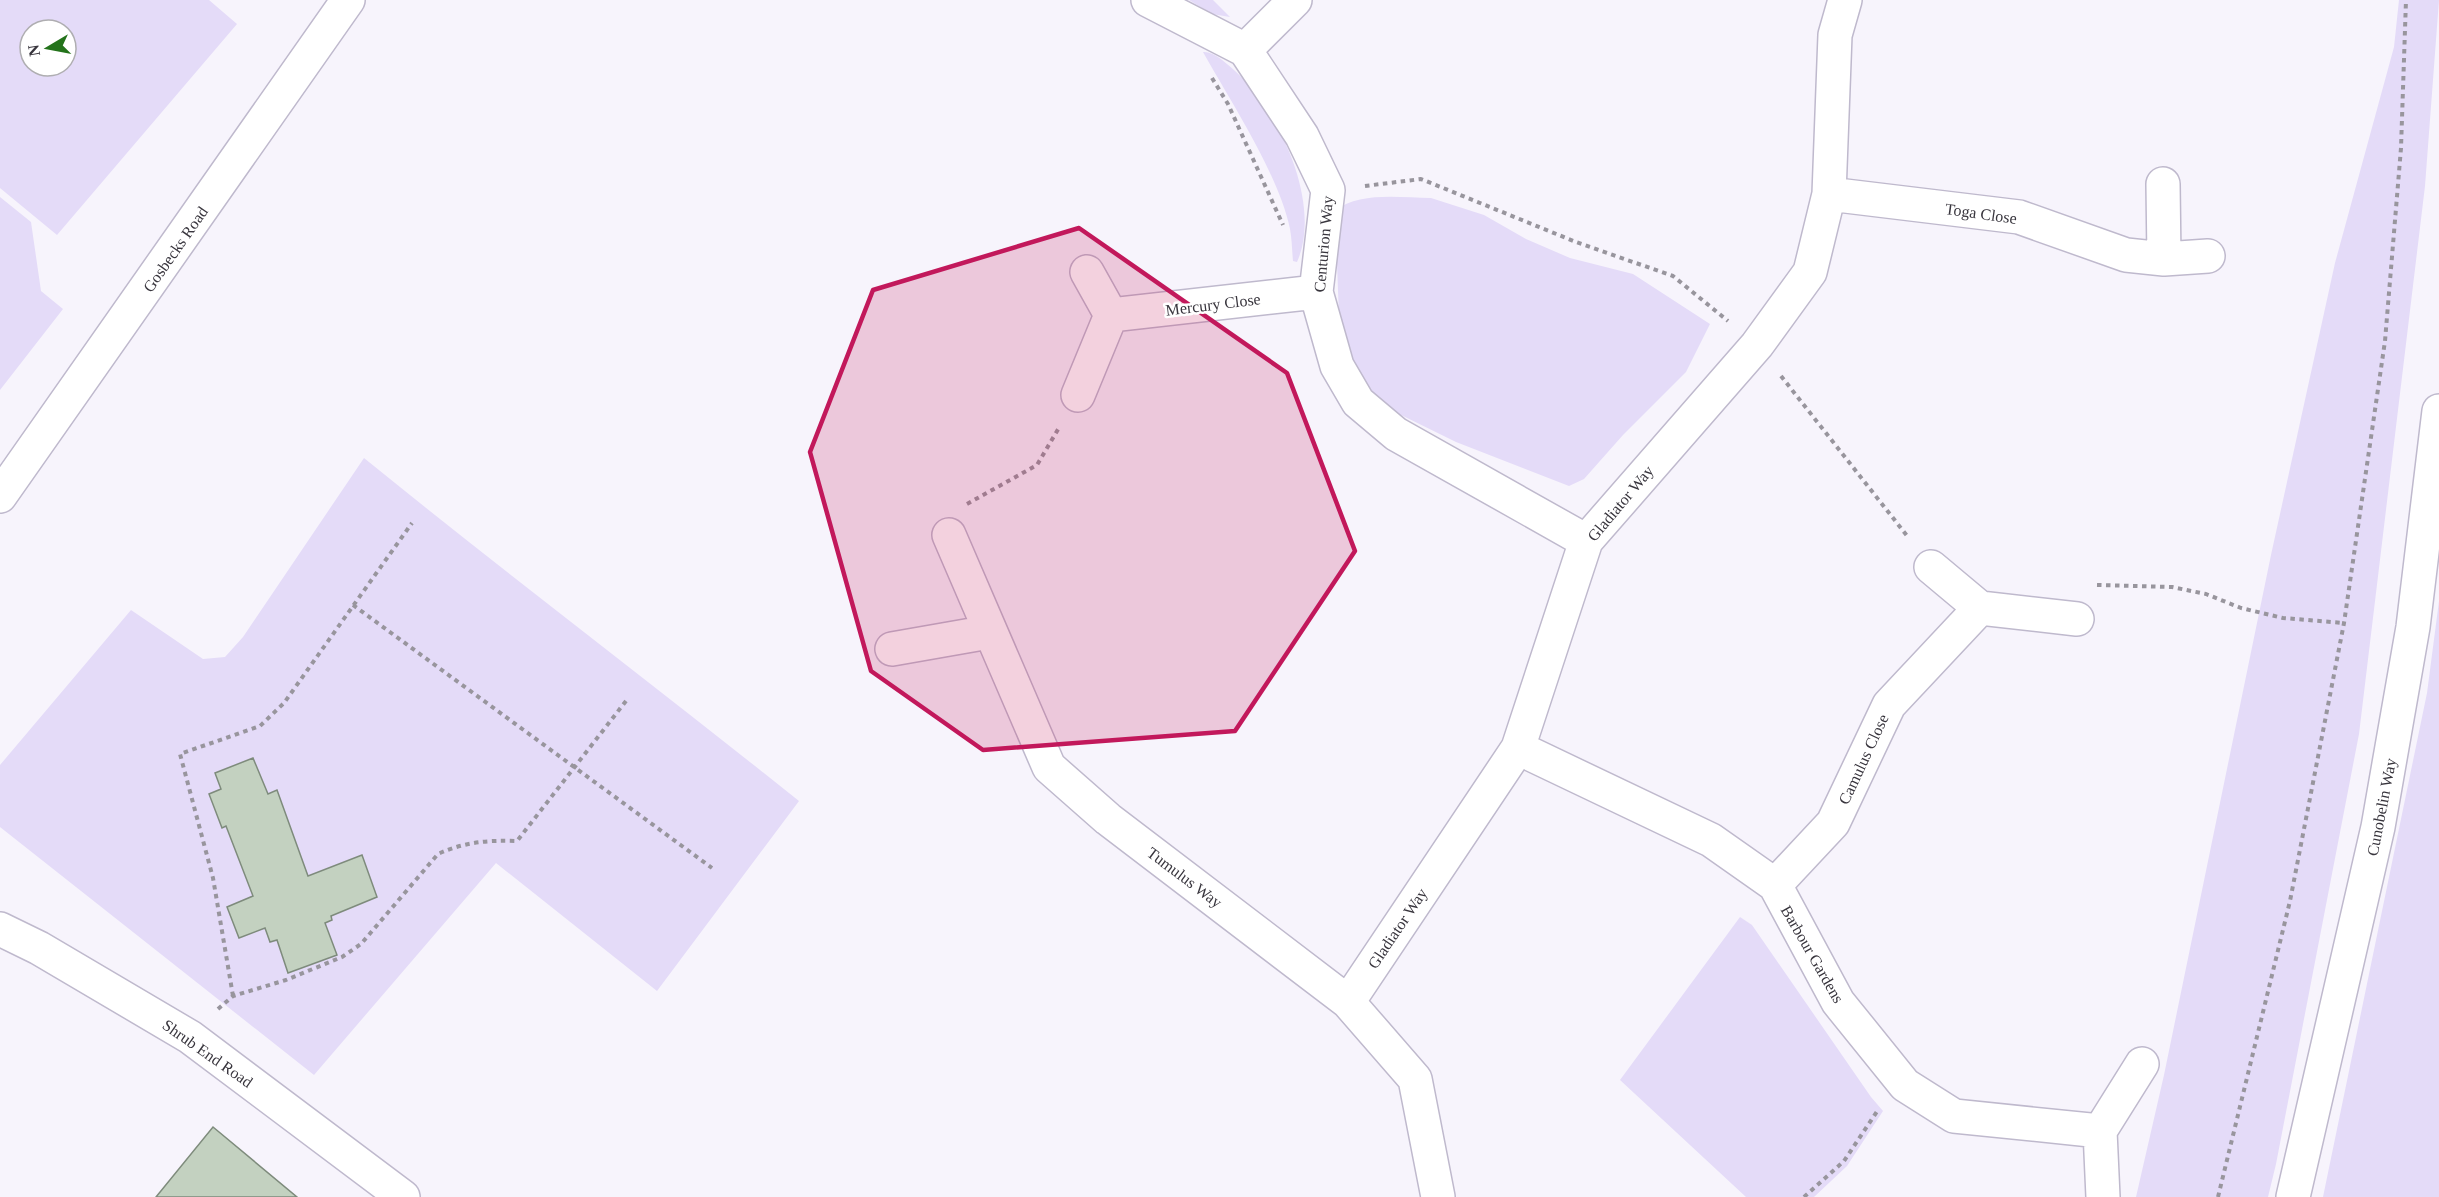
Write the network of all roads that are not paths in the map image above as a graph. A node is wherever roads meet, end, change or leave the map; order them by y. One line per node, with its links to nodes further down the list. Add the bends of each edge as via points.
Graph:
1 (348, 0): 15 (street, Gosbecks Road)
2 (1148, 0): 5 (street, Centurion Way)
3 (1295, 0): 5 (street)
4 (1845, 0): 7 (street, Gladiator Way, via 1834,34)
5 (1245, 50): 11 (street, Centurion Way, via 1302,135 1328,190)
6 (2163, 184): 9 (street)
7 (1828, 194): 9 (street, Toga Close, via 2019,217 2126,255); 17 (street, Gladiator Way, via 1810,272 1756,345)
8 (2208, 256): 9 (street, Toga Close)
9 (2164, 259)
10 (1087, 272): 12 (street)
11 (1316, 292): 12 (street, Mercury Close); 17 (street, Centurion Way, via 1337,366 1358,402 1396,434)
12 (1111, 315): 13 (street)
13 (1078, 394)
14 (2439, 411): 32 (street, Cunobelin Way, via 2413,627 2378,827)
15 (0, 496)
16 (948, 535): 21 (street, Tumulus Way)
17 (1586, 541): 23 (street, Gladiator Way)
18 (1931, 567): 19 (street)
19 (1980, 608): 20 (street); 24 (street, Camulus Close, via 1889,705 1833,823)
20 (2077, 619)
21 (989, 632): 22 (street); 26 (street, Tumulus Way, via 1049,767 1108,819)
22 (892, 649)
23 (1518, 748): 24 (street, Barbour Gardens, via 1711,840); 26 (street, Gladiator Way)
24 (1774, 885): 28 (street, Barbour Gardens, via 1838,1002 1905,1085 1954,1116)
25 (0, 928): 29 (street, Shrub End Road, via 190,1037)
26 (1348, 1002): 30 (street, Tumulus Way, via 1415,1079)
27 (2142, 1064): 28 (street)
28 (2100, 1131): 31 (street)
29 (403, 1197)
30 (1438, 1197)
31 (2103, 1197)
32 (2293, 1197)

